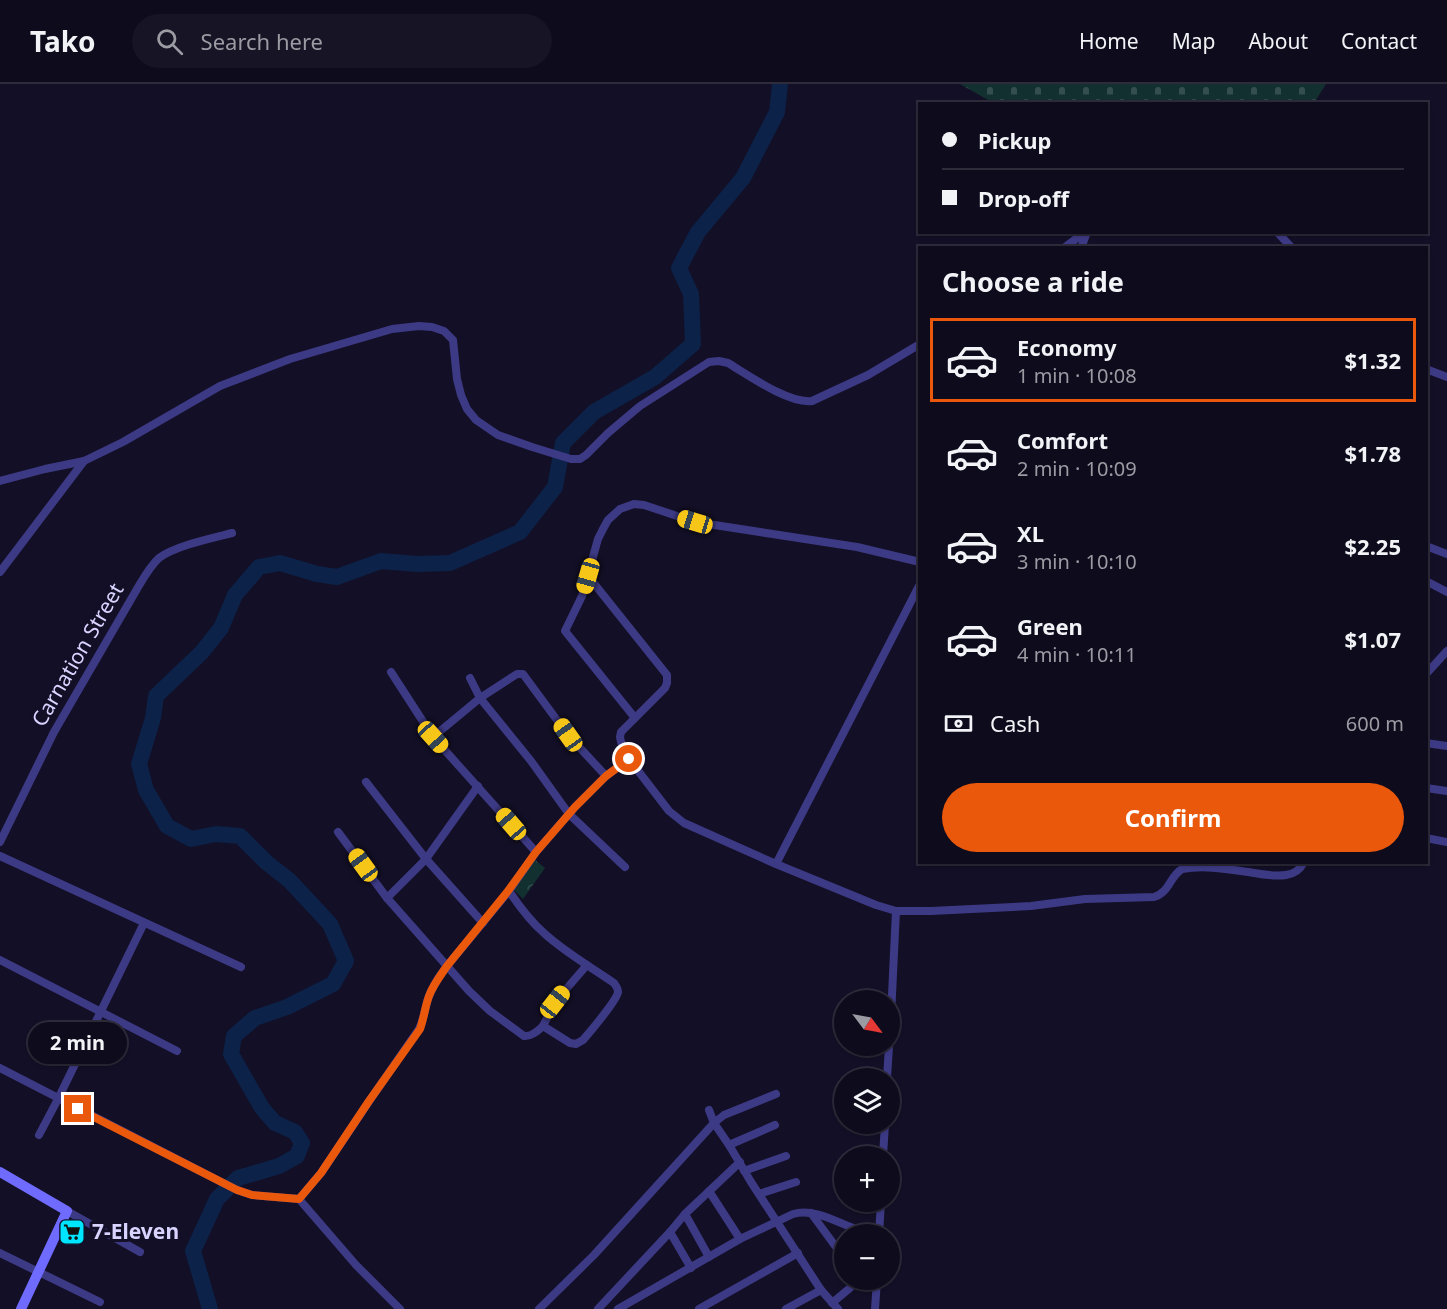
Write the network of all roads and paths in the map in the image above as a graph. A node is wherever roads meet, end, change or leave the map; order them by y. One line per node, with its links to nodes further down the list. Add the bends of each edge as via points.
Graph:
1 (1083, 234): 3 (street)
2 (1279, 234): 4 (street)
3 (1067, 246)
4 (1290, 246)
5 (918, 345): 8 (street, via 868,375 804,402 778,393 728,363 709,362 640,406 586,455 571,459 498,435 476,420 461,395 453,340 444,331 419,326 392,329 290,359 220,386)
6 (1428, 370): 7 (street)
7 (1447, 377)
8 (84, 461): 9 (street); 14 (street)
9 (0, 481)
10 (232, 533): 37 (street, Carnation Street, via 166,554 152,567 54,732)
11 (1428, 547): 12 (street)
12 (1447, 554)
13 (918, 562): 15 (street, via 857,547 695,522 634,504 620,509 608,520 598,539)
14 (0, 572)
15 (588, 576): 24 (street, via 565,631); 24 (street, via 667,675 665,688)
16 (1428, 582): 18 (street)
17 (918, 588): 42 (street)
18 (1447, 592)
19 (1447, 651): 21 (street)
20 (391, 672): 25 (street)
21 (1428, 672)
22 (470, 678): 23 (street)
23 (480, 698): 25 (street); 29 (street, via 523,674 568,735); 34 (street)
24 (635, 718): 28 (street, via 620,737)
25 (433, 737): 31 (street)
26 (1428, 743): 27 (street)
27 (1447, 746)
28 (629, 759): 29 (street); 42 (street, via 669,812 684,823)
29 (606, 776): 34 (street)
30 (366, 782): 41 (street)
31 (478, 786): 39 (street); 41 (street)
32 (1428, 788): 33 (street)
33 (1447, 791)
34 (569, 814): 39 (street); 45 (street)
35 (338, 832): 47 (street)
36 (1428, 838): 38 (street)
37 (0, 842)
38 (1447, 842)
39 (536, 852): 46 (street)
40 (0, 856): 49 (street)
41 (426, 859): 47 (street); 50 (street)
42 (776, 864): 48 (street)
43 (1303, 864): 44 (street, via 1295,873 1286,875 1266,875)
44 (1223, 865): 48 (street, via 1182,868 1164,892 1154,897)
45 (625, 867)
46 (508, 891): 50 (street); 52 (street, via 545,934)
47 (387, 898): 53 (street)
48 (896, 911): 55 (street)
49 (144, 923): 54 (street); 56 (street)
50 (483, 923): 53 (street)
51 (0, 960): 56 (street)
52 (586, 965): 57 (street, via 555,1002); 57 (street, via 616,986 618,992 613,1000 576,1044)
53 (447, 966): 57 (street, via 483,1005 520,1034 533,1034); 74 (street, via 429,996 420,1029)
54 (241, 967)
55 (892, 990)
56 (101, 1011): 58 (street); 61 (street)
57 (543, 1026)
58 (177, 1051)
59 (0, 1068): 61 (street)
60 (776, 1094): 63 (street, via 724,1115)
61 (58, 1099): 65 (street); 74 (street, via 237,1190)
62 (709, 1110): 63 (street)
63 (714, 1123): 66 (street); 96 (street)
64 (775, 1125): 66 (street)
65 (39, 1135)
66 (729, 1145): 68 (street)
67 (786, 1155): 69 (street)
68 (740, 1162): 69 (street); 72 (street)
69 (744, 1171): 73 (street)
70 (0, 1172): 75 (street)
71 (796, 1182): 73 (street)
72 (709, 1191): 77 (street); 81 (street)
73 (759, 1194): 78 (street)
74 (299, 1199): 95 (street)
75 (67, 1211): 83 (street); 88 (street)
76 (810, 1212): 78 (street); 79 (street); 82 (street)
77 (685, 1214): 80 (street); 86 (street)
78 (778, 1221): 81 (street); 85 (street)
79 (842, 1224)
80 (670, 1232): 87 (street); 97 (street)
81 (740, 1239): 86 (street)
82 (834, 1244)
83 (140, 1252)
84 (0, 1253): 88 (street)
85 (798, 1253): 89 (street); 99 (street)
86 (709, 1257): 87 (street)
87 (691, 1268): 98 (street)
88 (37, 1271): 92 (street); 94 (street)
89 (821, 1290): 93 (street); 100 (street)
90 (848, 1290): 93 (street)
91 (876, 1290): 101 (street)
92 (100, 1302)
93 (835, 1306)
94 (21, 1309)
95 (400, 1309)
96 (539, 1309)
97 (598, 1309)
98 (618, 1309)
99 (699, 1309)
100 (786, 1309)
101 (875, 1309)

